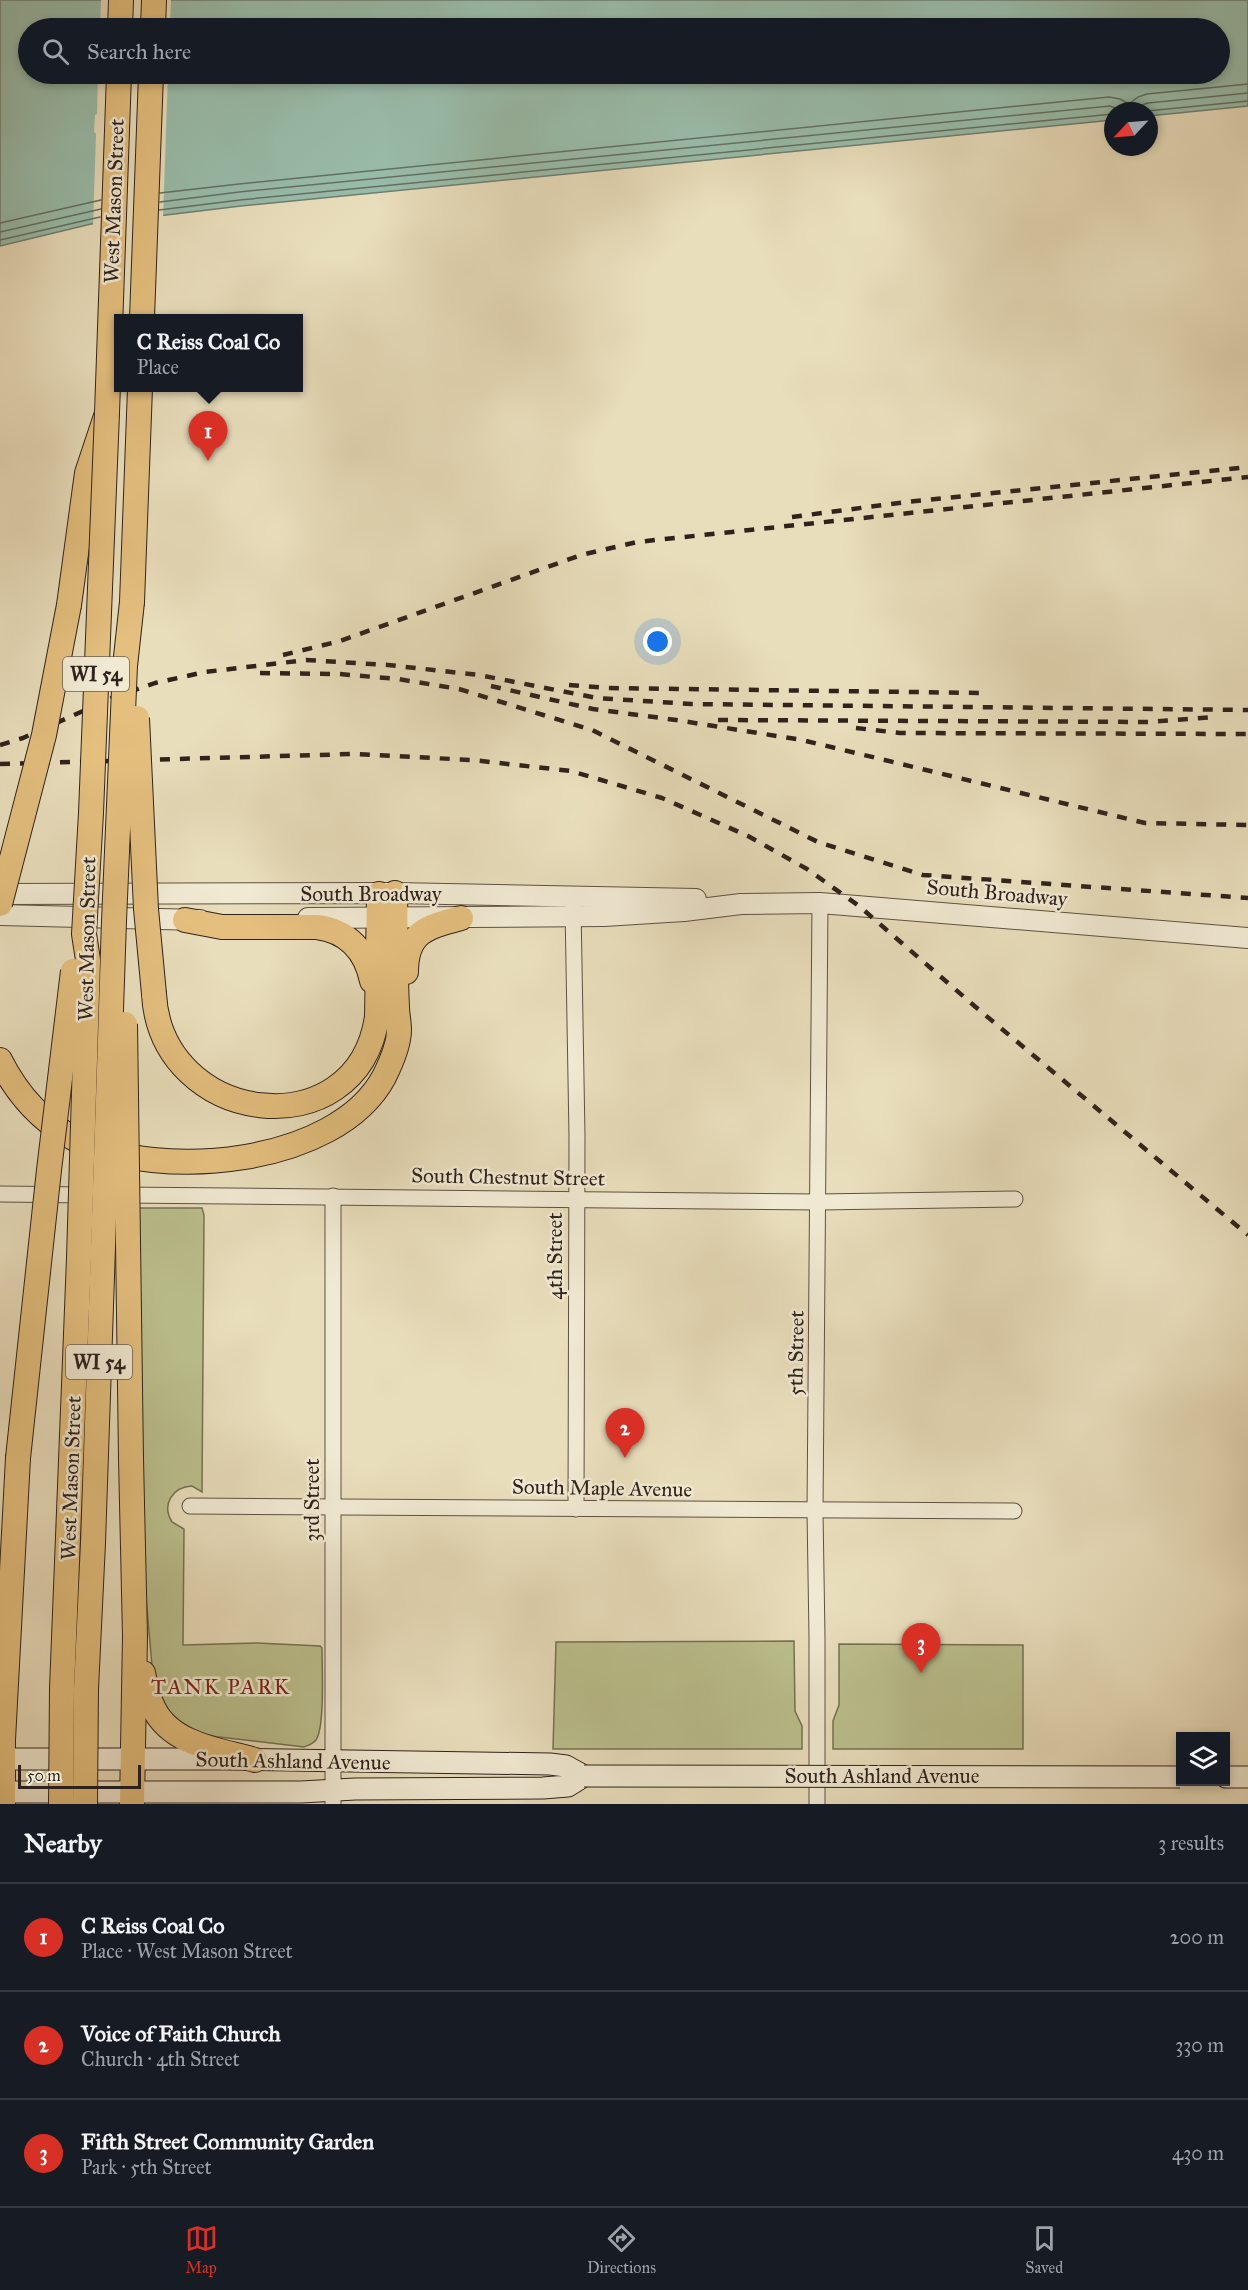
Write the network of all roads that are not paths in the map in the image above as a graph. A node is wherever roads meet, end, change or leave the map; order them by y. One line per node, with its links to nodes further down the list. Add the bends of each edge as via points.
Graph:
1 (121, 0): 3 (main road)
2 (154, 0): 4 (main road)
3 (120, 18)
4 (153, 18)
5 (119, 84): 9 (main road, West Mason Street / WI 54)
6 (151, 84): 7 (main road, West Mason Street)
7 (142, 314)
8 (140, 392): 10 (main road, West Mason Street / WI 54)
9 (107, 413): 15 (main road, bridge, via 87,473 69,605 44,735); 23 (main road, West Mason Street / WI 54, bridge)
10 (132, 603): 22 (main road, West Mason Street / WI 54, bridge, via 125,666); 25 (main road, bridge, via 138,666 146,909 154,1007 163,1035 196,1079 243,1103 270,1106 302,1103 333,1089 350,1075 362,1061)
11 (387, 893): 12 (street, South Broadway); 13 (street, South Broadway); 19 (main road)
12 (0, 894)
13 (573, 896): 16 (street, South Broadway, via 696,898); 18 (street, 4th Street)
14 (820, 903): 16 (street, South Broadway); 24 (street, South Broadway); 32 (street, 5th Street)
15 (0, 904)
16 (741, 904): 18 (street, South Broadway)
17 (0, 915): 21 (street, South Broadway)
18 (573, 917): 20 (street, South Broadway); 30 (street, 4th Street)
19 (387, 918): 20 (street, South Broadway); 21 (street, South Broadway); 25 (main road); 26 (main road)
20 (461, 918): 26 (main road, via 423,931 411,943 405,1012)
21 (185, 920): 25 (main road, via 222,927 317,927 339,933 355,944 366,961)
22 (114, 921): 38 (main road, bridge, via 122,960 125,1017); 51 (main road, West Mason Street / WI 54, bridge, via 86,1689)
23 (84, 934): 39 (main road, bridge, via 74,962 18,1458); 50 (main road, West Mason Street / WI 54, bridge, via 87,972 62,1689)
24 (1248, 938)
25 (377, 1017)
26 (399, 1031): 27 (main road, via 392,1060 376,1089 340,1123 307,1141 267,1153 178,1162 107,1152 79,1141 49,1123 14,1085)
27 (0, 1060)
28 (0, 1194): 29 (street, South Chestnut Street)
29 (333, 1196): 30 (street, South Chestnut Street); 34 (street, 3rd Street)
30 (576, 1199): 32 (street, South Chestnut Street); 35 (street, 4th Street)
31 (1015, 1199): 32 (street, South Chestnut Street)
32 (819, 1202): 36 (street, 5th Street)
33 (190, 1506): 34 (street, South Maple Avenue)
34 (333, 1507): 35 (street, South Maple Avenue); 42 (street, 3rd Street)
35 (576, 1509): 36 (street, South Maple Avenue)
36 (815, 1511): 37 (street, South Maple Avenue); 52 (street, 5th Street)
37 (1014, 1511)
38 (135, 1636): 40 (main road, via 148,1695 160,1720 191,1741); 41 (main road)
39 (2, 1759): 41 (main road, South Ashland Avenue); 47 (main road)
40 (255, 1760): 41 (main road, South Ashland Avenue); 42 (main road, South Ashland Avenue)
41 (134, 1761): 49 (main road)
42 (333, 1761): 43 (main road, South Ashland Avenue, via 561,1765); 48 (street, 3rd Street)
43 (584, 1776): 44 (main road, South Ashland Avenue, bridge); 48 (main road, South Ashland Avenue, via 559,1787)
44 (1176, 1777)
45 (1230, 1777): 46 (main road)
46 (1248, 1777)
47 (2, 1796): 49 (main road, South Ashland Avenue)
48 (333, 1797): 49 (main road, South Ashland Avenue, via 301,1792)
49 (133, 1798)
50 (62, 1804)
51 (86, 1804)
52 (817, 1804)

